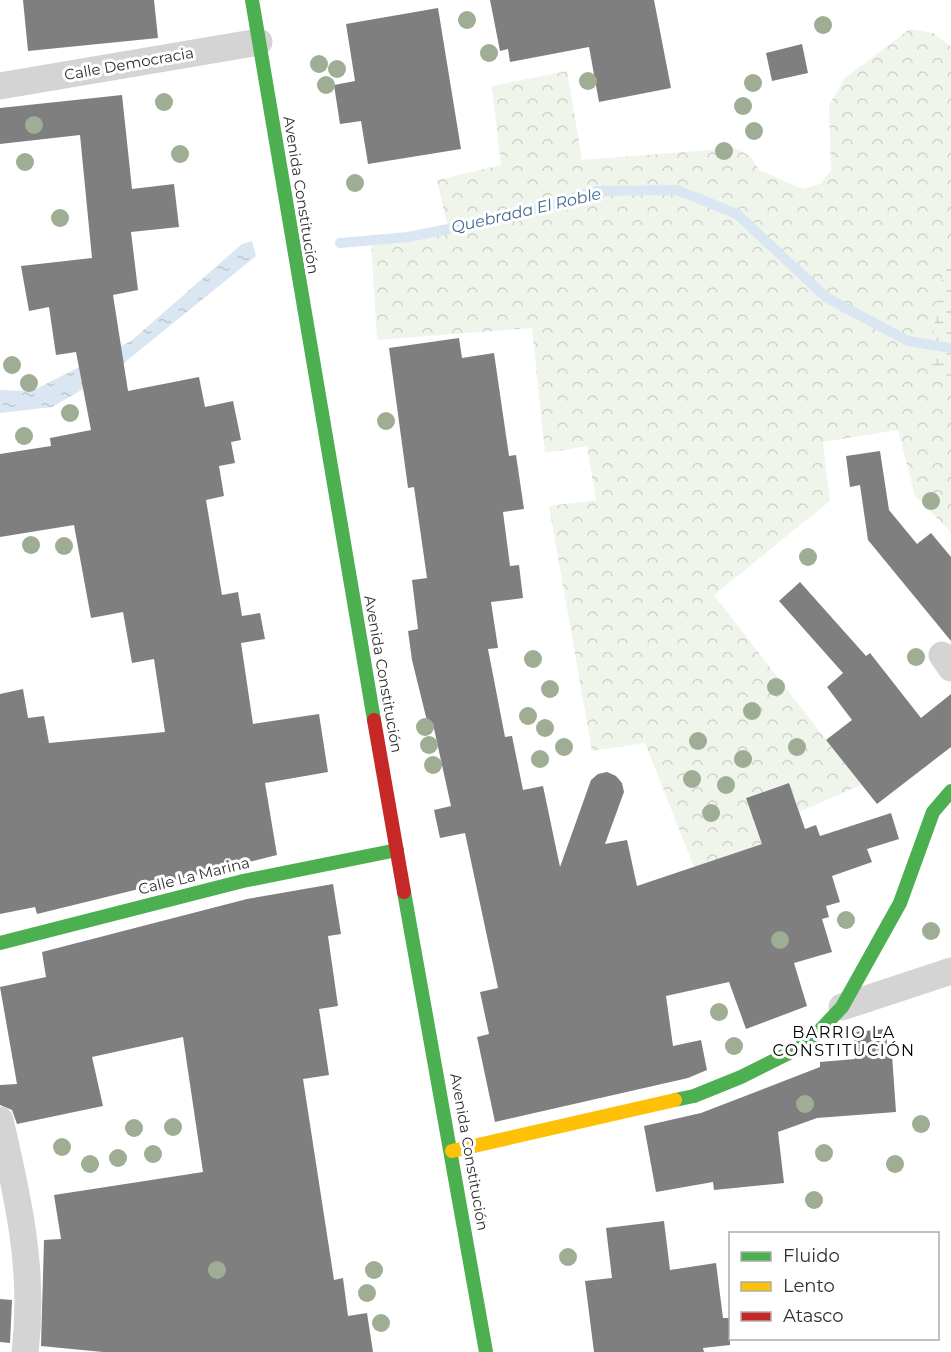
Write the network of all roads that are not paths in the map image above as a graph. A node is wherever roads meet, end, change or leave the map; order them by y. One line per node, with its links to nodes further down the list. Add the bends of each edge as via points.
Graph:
1 (252, 0): 2 (street, Avenida Constitución)
2 (259, 42): 3 (street, Calle Democracia); 5 (street, Avenida Constitución)
3 (0, 86)
4 (951, 791): 8 (street, via 933,812 900,903)
5 (397, 850): 6 (street, Calle La Marina, via 243,880); 10 (street, Avenida Constitución)
6 (0, 943)
7 (951, 971): 8 (street)
8 (842, 1007): 10 (street, via 807,1044 694,1096)
9 (0, 1120): 11 (street, via 26,1244)
10 (452, 1151): 12 (street, Avenida Constitución)
11 (25, 1352)
12 (486, 1352)

